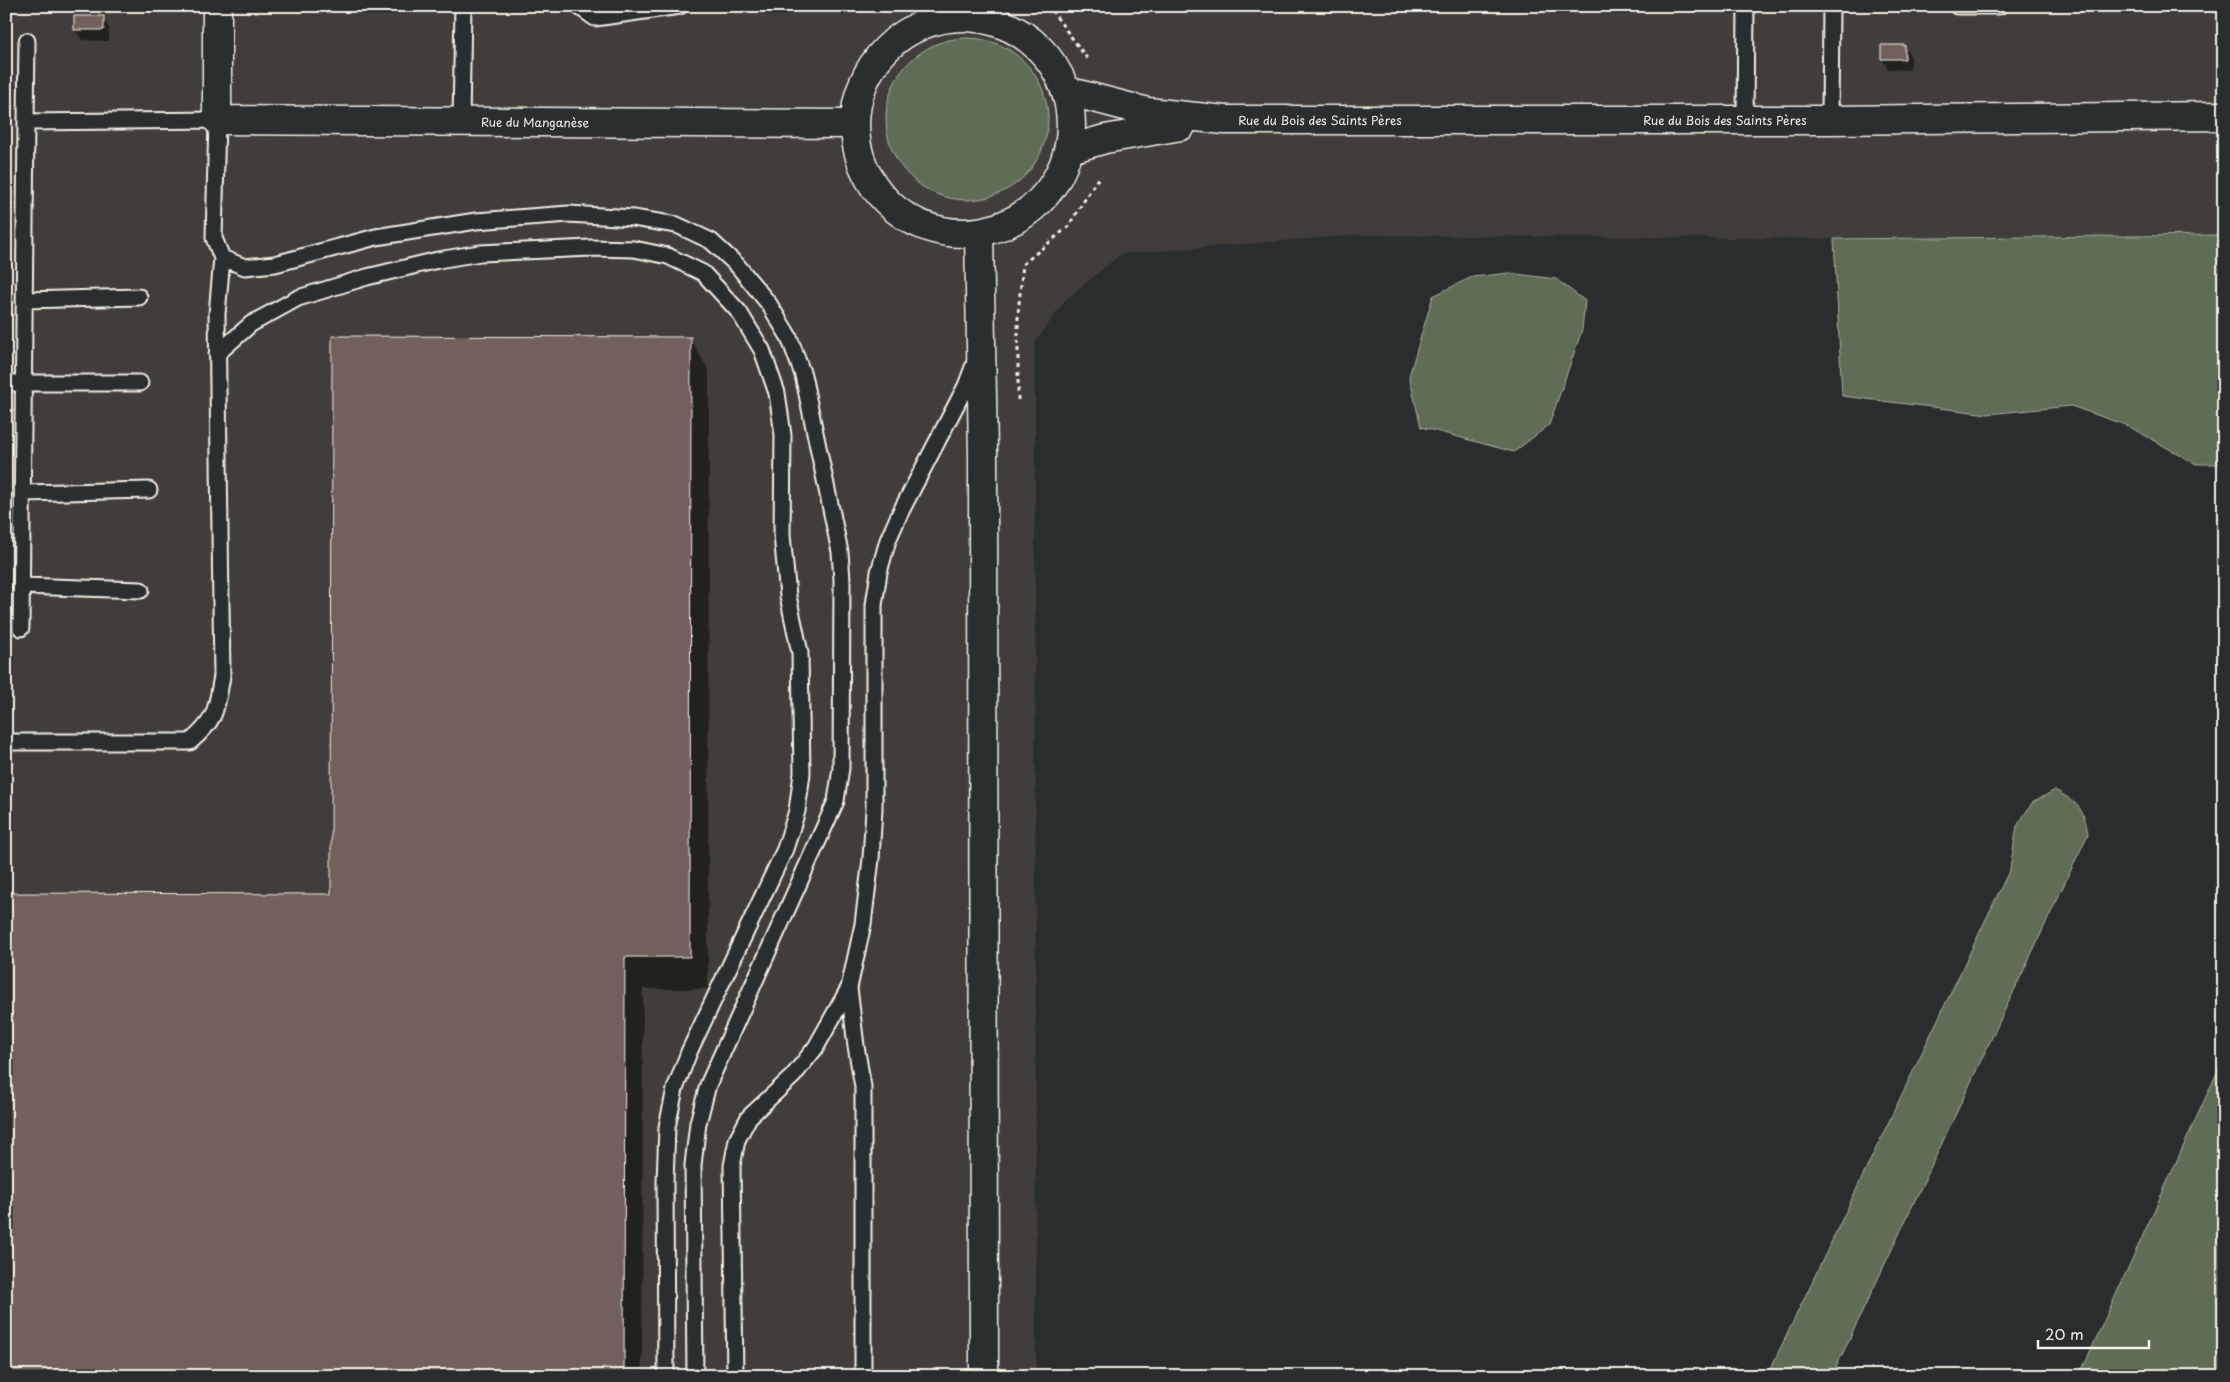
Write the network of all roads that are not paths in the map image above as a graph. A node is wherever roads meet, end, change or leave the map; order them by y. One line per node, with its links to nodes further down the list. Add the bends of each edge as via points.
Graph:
1 (217, 6): 14 (street)
2 (463, 6): 19 (lane)
3 (578, 6): 4 (lane, via 595,18)
4 (680, 6)
5 (1746, 6): 16 (lane)
6 (1831, 6): 17 (lane)
7 (1957, 6): 8 (lane)
8 (1999, 6)
9 (988, 13): 10 (street, via 938,19); 12 (street, via 1024,36 1050,60)
10 (916, 18): 20 (street, via 870,68 858,96)
11 (27, 40): 18 (lane)
12 (1067, 91): 15 (street, Rue du Bois des Saints Pères, via 1148,112); 21 (street, via 1072,120)
13 (2224, 116): 17 (street, Rue du Bois des Saints Pères)
14 (217, 120): 18 (lane); 19 (street, Rue du Manganèse); 23 (lane, via 214,238)
15 (1225, 120): 16 (street, Rue du Bois des Saints Pères); 21 (street, Rue du Bois des Saints Pères, via 1147,130)
16 (1744, 120): 17 (street, Rue du Bois des Saints Pères)
17 (1830, 120)
18 (26, 122): 25 (lane)
19 (461, 122): 20 (street, Rue du Manganèse)
20 (854, 124): 22 (street, via 860,162 878,194 907,218 941,232)
21 (1070, 149): 22 (street, via 1058,179 1038,206 1010,224)
22 (979, 233): 26 (street)
23 (222, 258): 27 (lane, via 216,314); 39 (lane, via 244,267 275,264 376,237 476,222 569,214 633,218 677,225 711,241 737,265 769,304 789,336 803,375 840,552 841,768 836,801 708,1085 698,1123 693,1164)
24 (139, 297): 25 (lane)
25 (24, 300): 29 (lane)
26 (981, 339): 37 (lane, via 966,386 900,513 878,572 874,614 871,859 864,924); 42 (street)
27 (217, 354): 36 (lane, via 222,676 216,713 190,742); 38 (lane, via 251,324 298,298 368,277 480,253 591,248 634,249 668,256 703,273 740,312 762,350 777,393 783,436 782,535 788,596 800,654 802,773 797,811 785,849 675,1089 667,1127 665,1182)
28 (6, 383): 29 (lane)
29 (24, 383): 30 (lane); 32 (lane)
30 (140, 384)
31 (149, 490): 32 (lane)
32 (22, 494): 33 (lane)
33 (22, 586): 34 (lane); 35 (lane)
34 (141, 590)
35 (22, 628)
36 (6, 742)
37 (849, 988): 40 (lane, via 816,1047 793,1076 749,1117 737,1140 732,1166); 41 (lane, via 863,1087)
38 (666, 1376)
39 (695, 1376)
40 (734, 1376)
41 (863, 1376)
42 (984, 1376)

